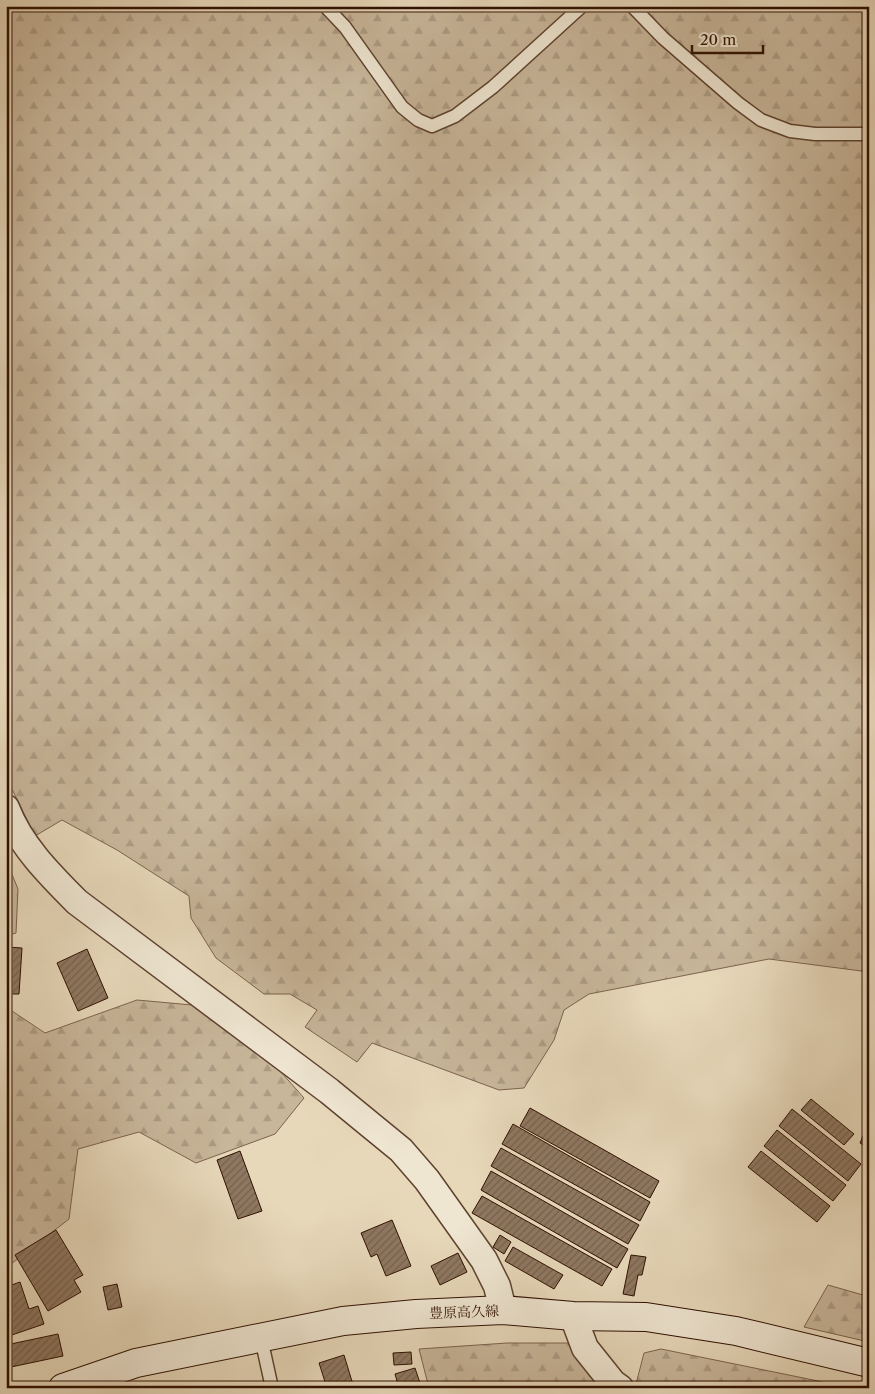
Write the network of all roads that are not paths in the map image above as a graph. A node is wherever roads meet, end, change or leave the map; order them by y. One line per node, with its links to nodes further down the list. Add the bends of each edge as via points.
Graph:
1 (325, 6): 2 (lane, via 345,27 402,107 432,126 455,116 493,87)
2 (582, 6)
3 (632, 6): 4 (lane, via 663,38 761,120 790,131)
4 (869, 134)
5 (6, 808): 6 (street, via 26,845 50,876 77,902 329,1091 401,1150 427,1180 484,1260 498,1286)
6 (503, 1310): 7 (main road, 豊原高久線); 8 (main road, 豊原高久線, via 342,1321)
7 (573, 1316): 9 (main road, 豊原高久線, via 646,1317 736,1331); 12 (street, via 585,1348)
8 (260, 1338): 10 (main road, 豊原高久線, via 136,1363); 11 (lane)
9 (869, 1363)
10 (63, 1388)
11 (272, 1388)
12 (620, 1388)

